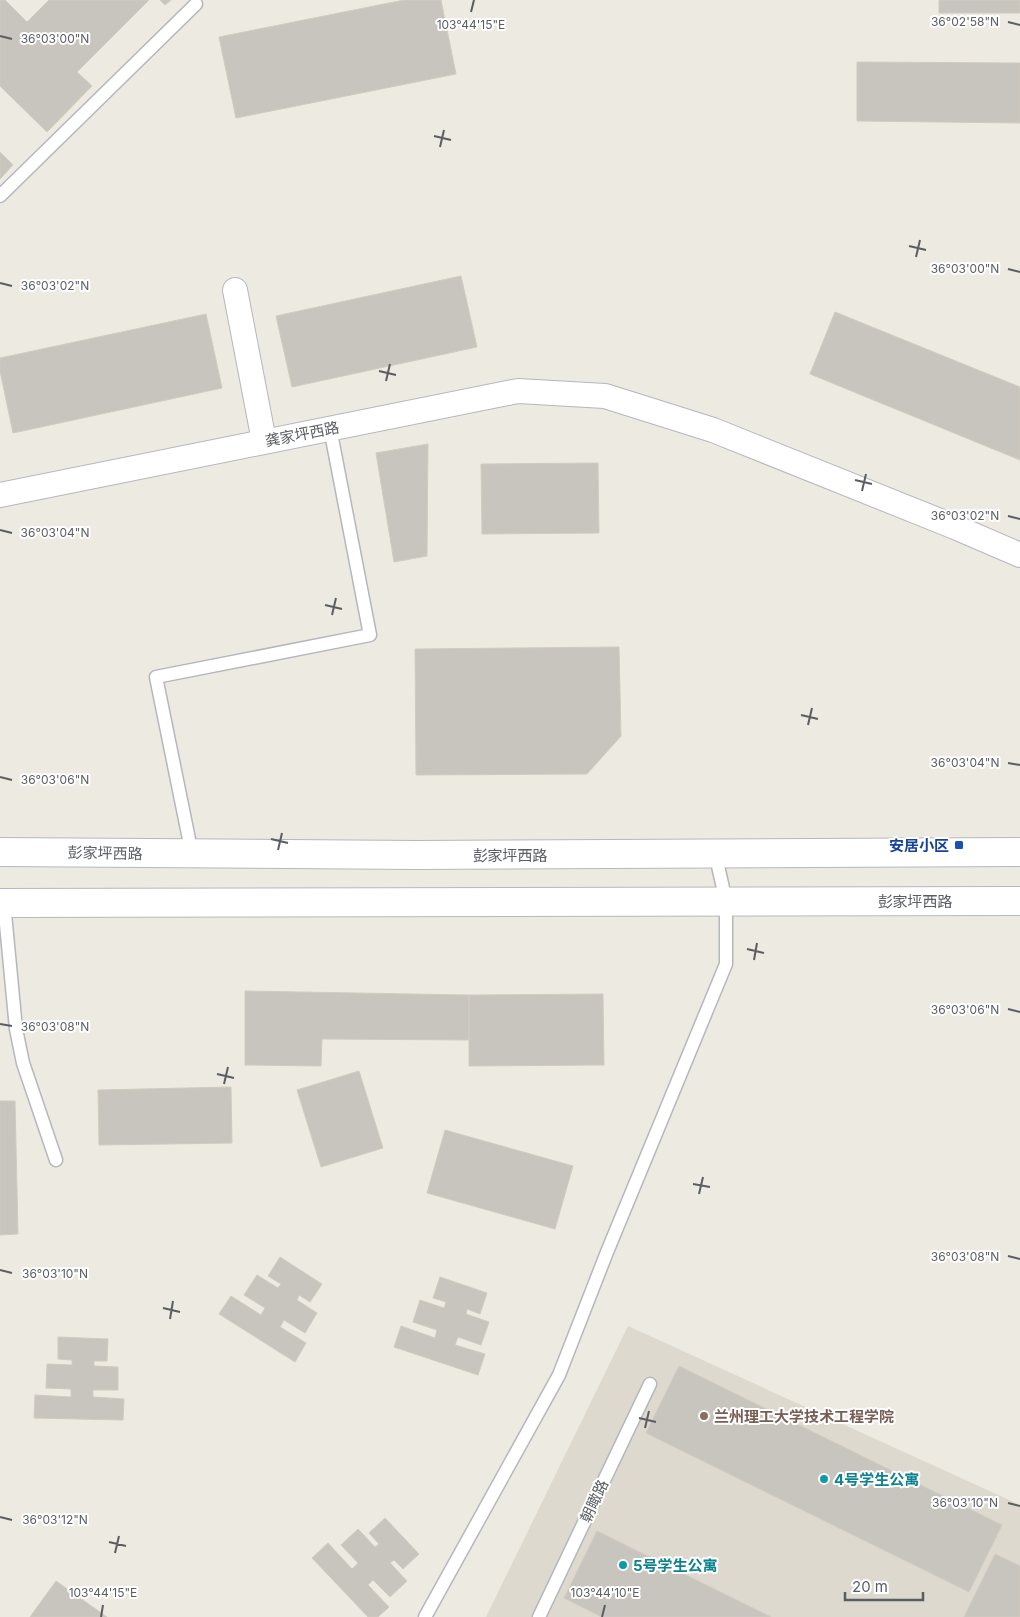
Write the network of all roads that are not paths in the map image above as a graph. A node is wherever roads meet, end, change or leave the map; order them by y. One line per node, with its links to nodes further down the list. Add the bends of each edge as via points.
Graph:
1 (196, 4): 2 (lane)
2 (0, 196)
3 (235, 290): 5 (street)
4 (330, 428): 5 (street, 龚家坪西路); 7 (street, 龚家坪西路, via 518,391 605,396 713,430); 11 (lane, via 370,635 156,677)
5 (264, 441): 6 (street, 龚家坪西路)
6 (0, 495)
7 (1020, 555)
8 (0, 852): 11 (main road, 彭家坪西路)
9 (1020, 852): 10 (main road, 彭家坪西路)
10 (715, 853): 11 (main road, 彭家坪西路); 12 (lane)
11 (192, 854)
12 (726, 901): 13 (main road, 彭家坪西路); 14 (main road, 彭家坪西路); 17 (lane, via 726,964 559,1375)
13 (1020, 901)
14 (2, 903): 15 (lane, via 16,1029 23,1063)
15 (56, 1160)
16 (650, 1384): 18 (lane, 朝瞰路)
17 (425, 1617)
18 (539, 1617)

